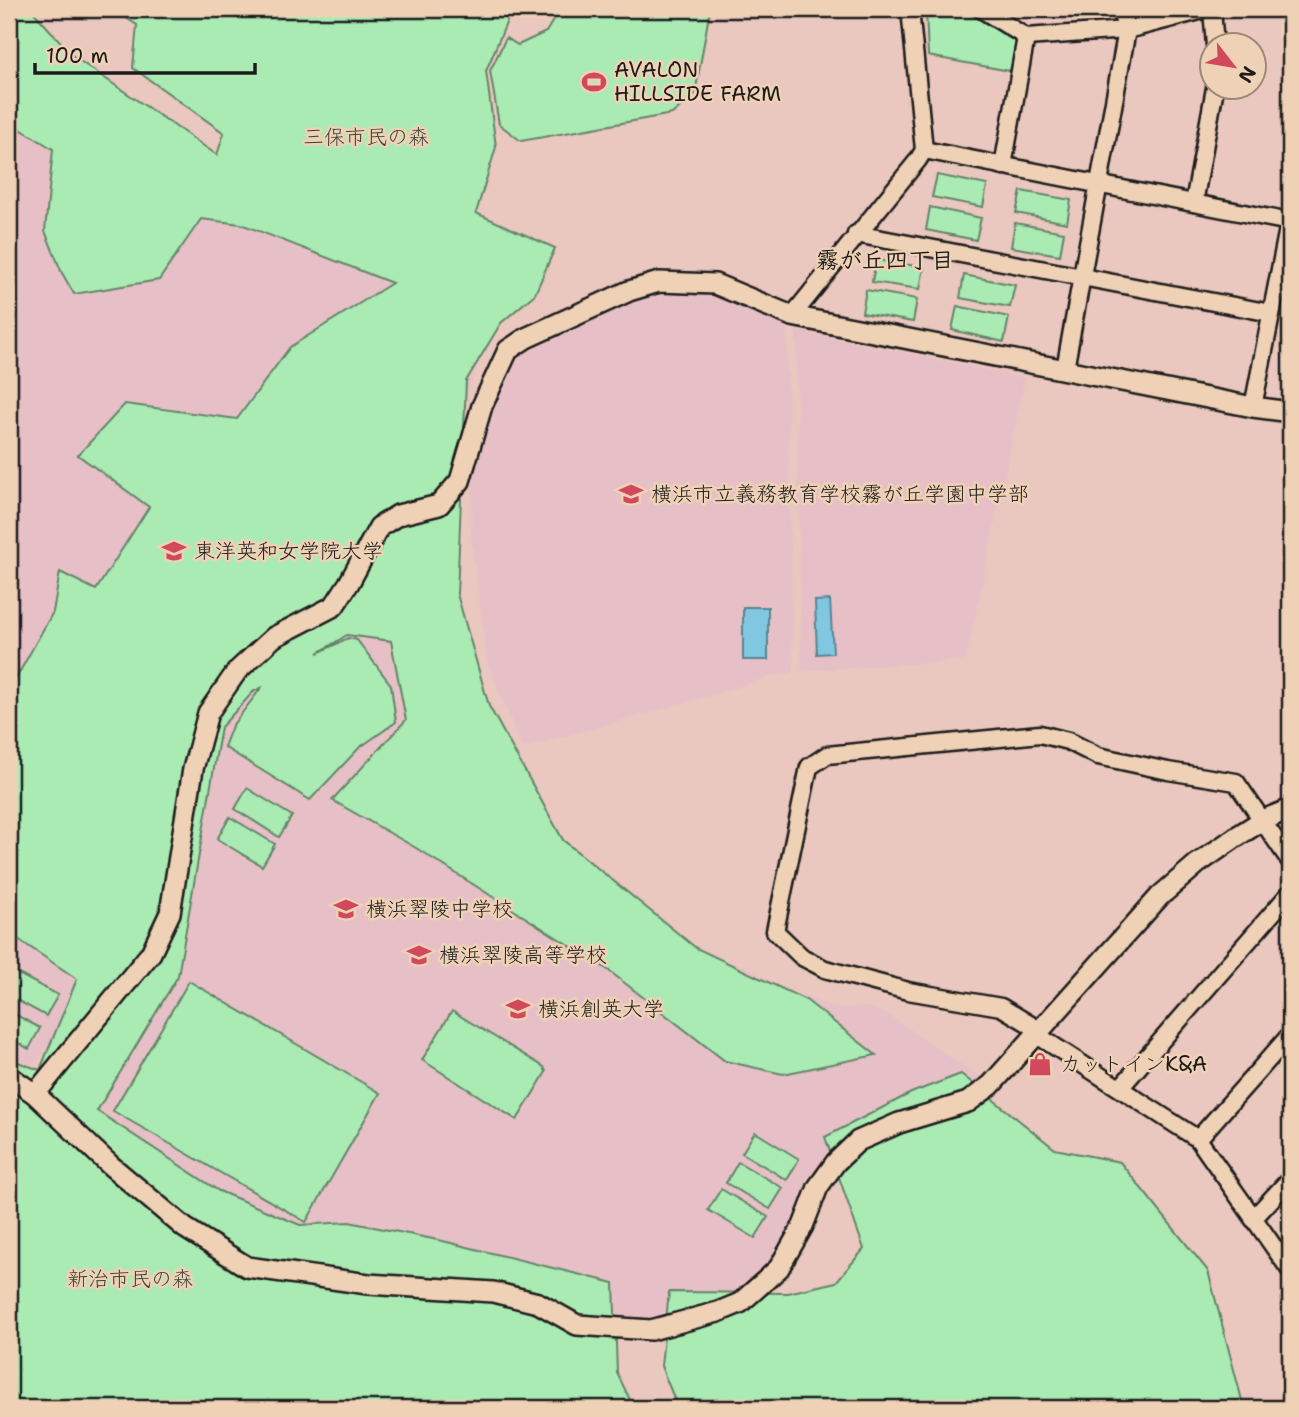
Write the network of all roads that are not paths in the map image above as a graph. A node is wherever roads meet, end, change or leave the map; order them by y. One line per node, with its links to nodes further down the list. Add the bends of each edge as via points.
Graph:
1 (910, 9): 9 (street)
2 (981, 9): 7 (street)
3 (1120, 9): 5 (street)
4 (1210, 9): 5 (street); 6 (street)
5 (1127, 30): 7 (street); 11 (street)
6 (1213, 32)
7 (1026, 37): 10 (street)
8 (1212, 102): 12 (street)
9 (924, 150): 10 (street); 14 (street)
10 (1003, 166): 11 (street)
11 (1100, 185): 12 (street); 15 (street)
12 (1194, 203): 13 (street)
13 (1290, 221): 16 (street)
14 (856, 234): 15 (street); 17 (street)
15 (1082, 278): 16 (street); 18 (street)
16 (1271, 313): 19 (street)
17 (792, 316): 18 (street); 29 (street, via 715,284 659,282 578,313 508,350 482,406 460,481 439,505 398,515 379,527 334,606 274,637 237,671 208,713 192,769 170,914 151,953)
18 (1065, 369): 19 (street)
19 (1253, 407): 20 (street)
20 (1290, 412)
21 (1290, 808): 22 (street)
22 (1263, 820): 23 (street); 25 (street, via 1197,864 1160,896); 25 (street, via 1236,782 1098,756 1040,734 827,755 809,767 775,931 802,957 825,969 908,991 1001,1007 1031,1025)
23 (1290, 861)
24 (1290, 893): 28 (street)
25 (1037, 1035): 28 (street); 29 (street, via 991,1085 968,1102 858,1141 818,1187 779,1268 740,1303 651,1330 577,1325 538,1303 493,1292 368,1284 247,1267 184,1228)
26 (1290, 1035): 30 (street)
27 (9, 1076): 29 (street)
28 (1120, 1088): 30 (street)
29 (35, 1094)
30 (1198, 1139): 32 (street)
31 (1290, 1179): 32 (street)
32 (1253, 1219): 33 (street)
33 (1290, 1270)

